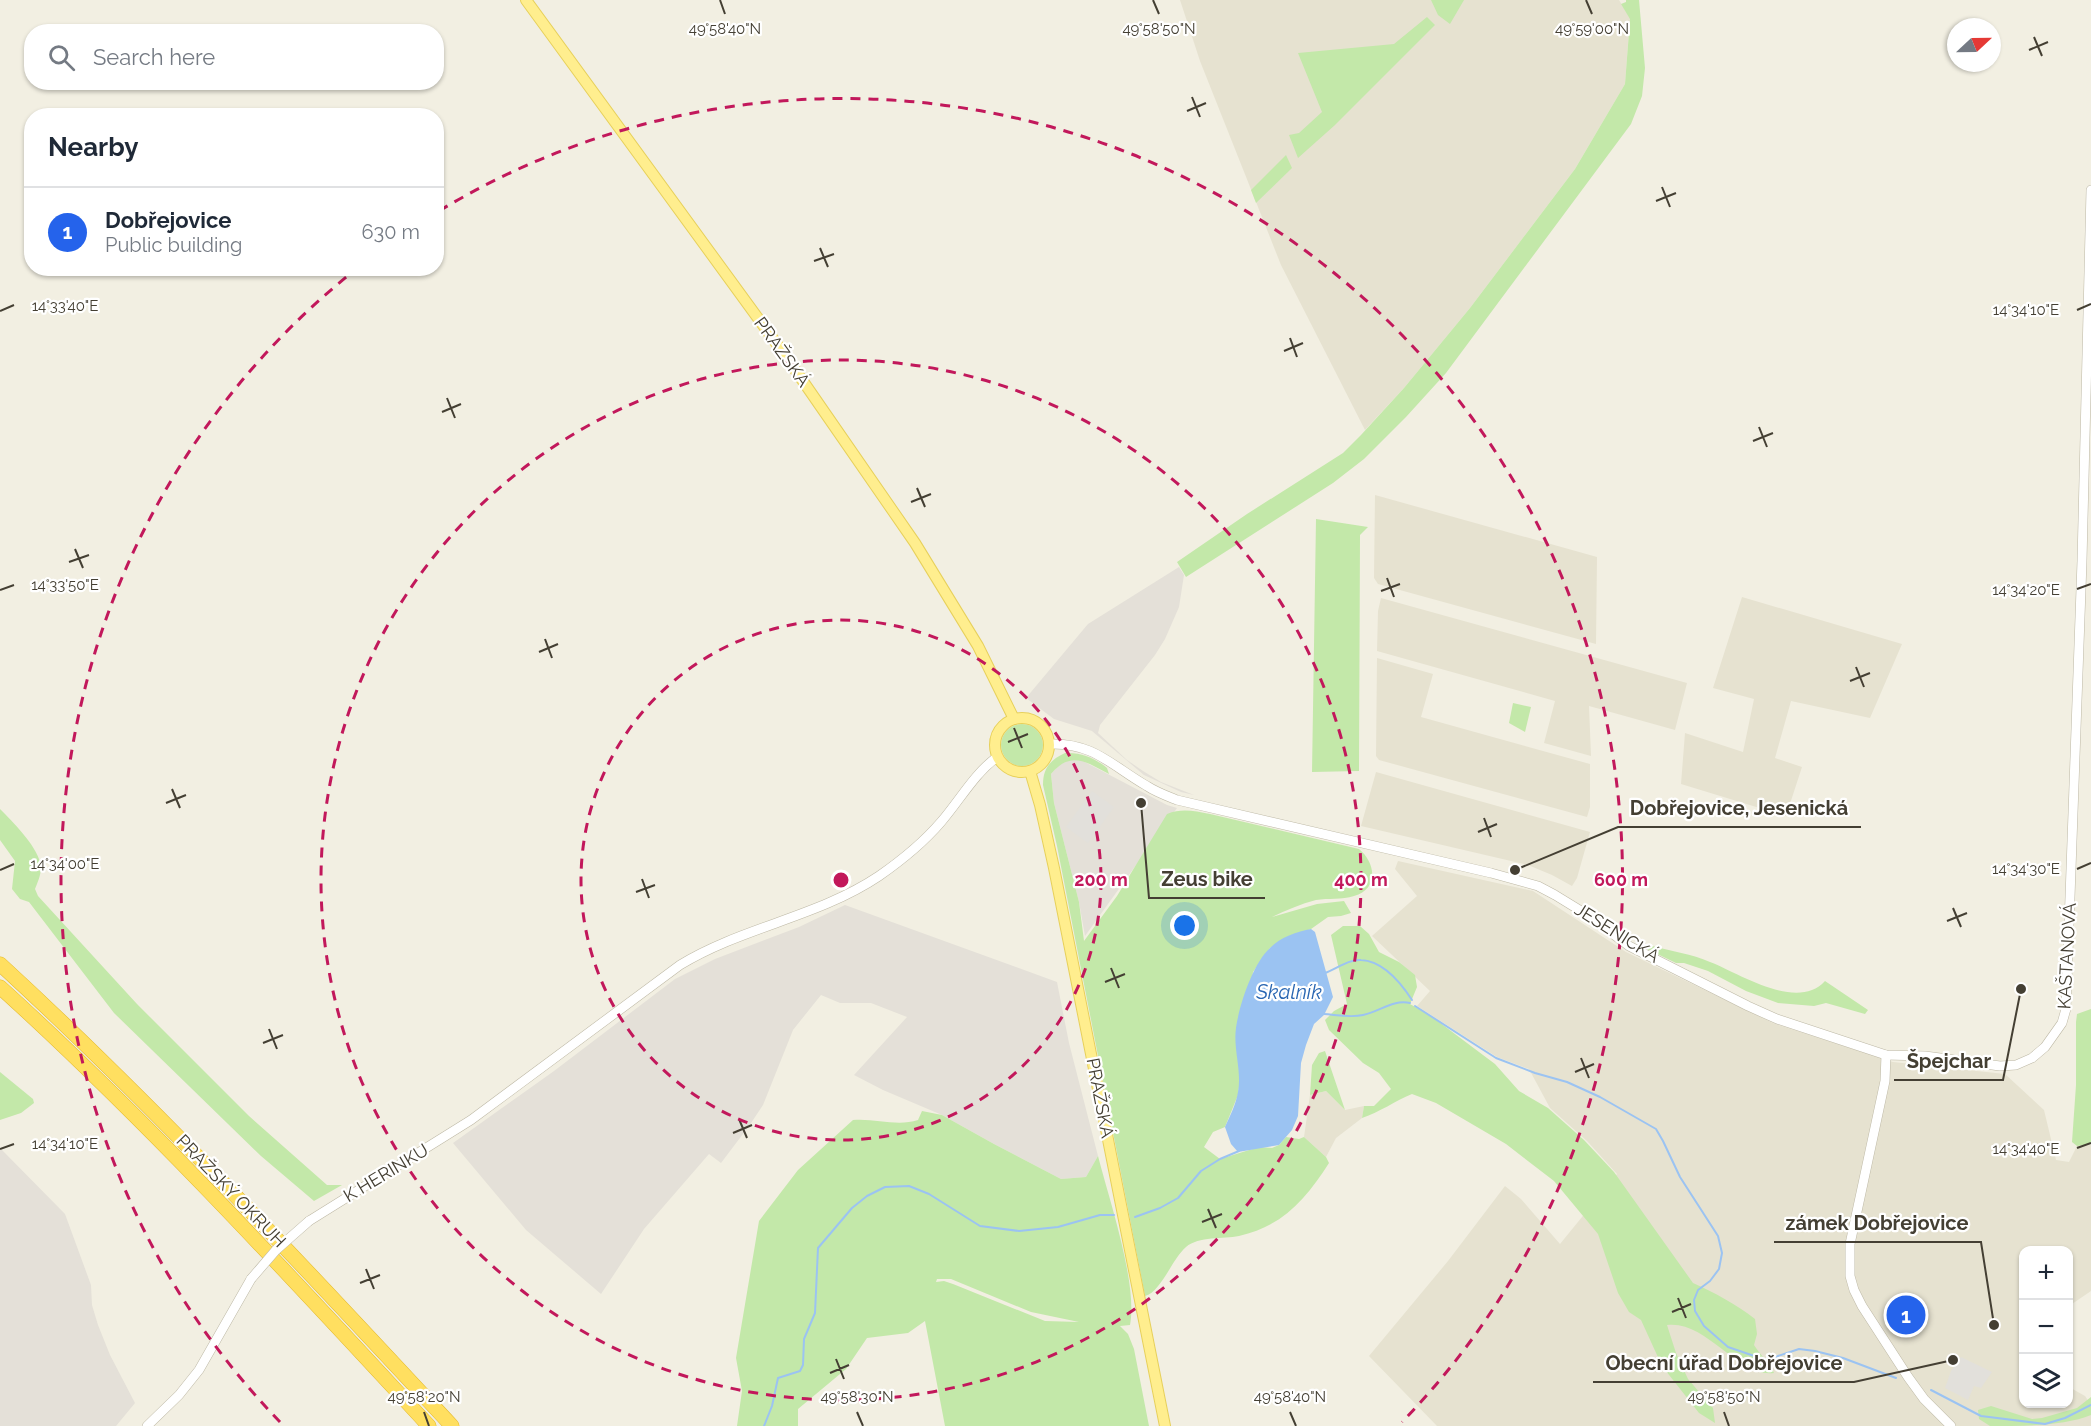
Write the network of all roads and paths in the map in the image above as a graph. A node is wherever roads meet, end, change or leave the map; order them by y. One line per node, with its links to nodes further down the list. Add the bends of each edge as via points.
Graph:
1 (526, 0): 3 (main road, PRAŽSKÁ, via 787,358 915,543 978,646)
2 (2091, 190): 9 (street, KAŠTANOVÁ, via 2066,1009 2062,1023 2045,1047 2016,1065)
3 (1014, 719): 4 (main road, via 1036,722 1045,731); 5 (main road, via 997,734)
4 (1049, 744): 6 (main road, via 1043,762); 9 (street, JESENICKÁ, via 1068,744 1094,752 1148,787 1177,800 1538,886 1573,905 1629,946 1748,1006)
5 (997, 757): 6 (main road, via 1011,770); 10 (street, K HERINKU, bridge, via 918,847 865,885 784,922 703,952 677,967 471,1120 309,1221 251,1279 199,1370)
6 (1029, 771): 13 (main road, PRAŽSKÁ, via 1054,868)
7 (0, 964): 12 (highway, PRAŽSKÝ OKRUH, via 228,1187)
8 (0, 987): 11 (highway, PRAŽSKÝ OKRUH, via 135,1115)
9 (1886, 1055): 14 (street, via 1886,1081 1850,1244 1850,1275 1862,1306 1908,1377)
10 (147, 1426)
11 (429, 1426)
12 (452, 1426)
13 (1165, 1426)
14 (1951, 1426)

